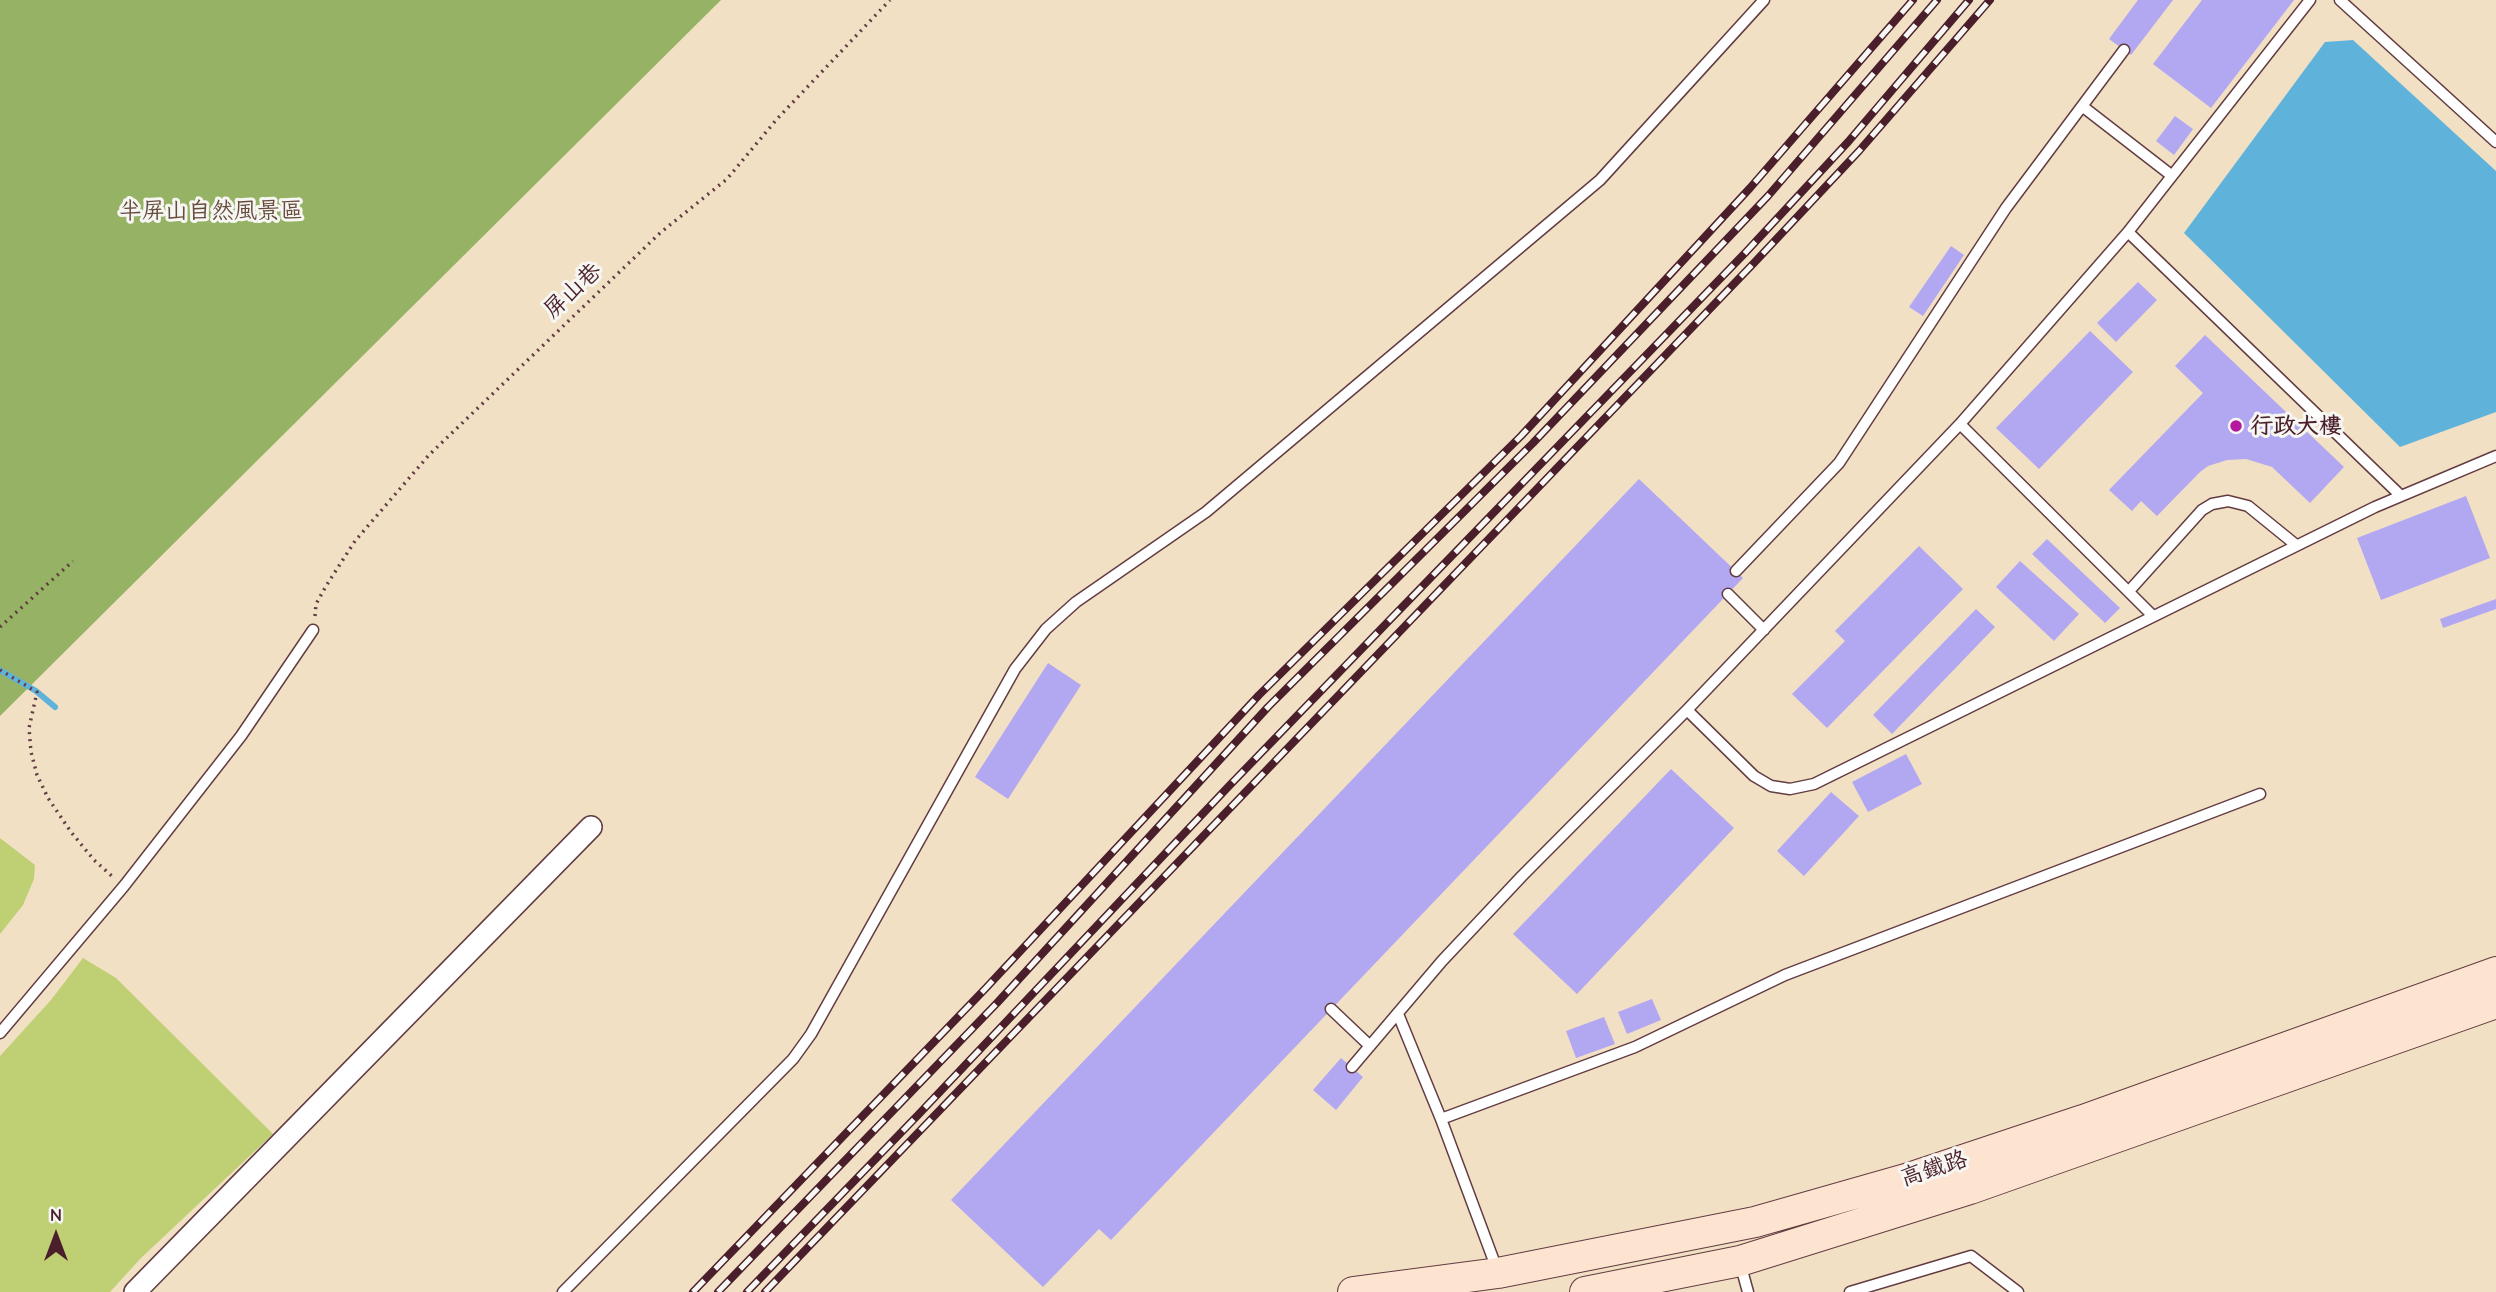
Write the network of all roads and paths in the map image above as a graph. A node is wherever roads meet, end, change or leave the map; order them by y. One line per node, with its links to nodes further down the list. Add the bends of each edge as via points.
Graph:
1 (890, 0): 20 (path, 屏山巷, via 727,179 660,233 429,455 355,541 316,604)
2 (1764, 0): 39 (lane, via 1590,188 1206,512 1076,602 1046,629 1015,669 793,1059)
3 (2310, 0): 8 (lane)
4 (2340, 0): 7 (lane)
5 (2124, 50): 6 (lane)
6 (2082, 106): 8 (lane); 15 (lane, via 2006,208 1839,463)
7 (2496, 142)
8 (2171, 175): 9 (lane)
9 (2128, 232): 10 (lane); 12 (lane)
10 (1960, 424): 16 (lane); 21 (lane)
11 (2496, 456): 12 (lane)
12 (2400, 495): 13 (lane)
13 (2296, 545): 16 (lane, via 2248,506 2228,501 2212,504); 18 (lane)
14 (73, 561): 19 (path)
15 (1736, 571)
16 (2130, 590): 18 (lane)
17 (1728, 594): 21 (lane)
18 (2153, 616): 23 (lane, via 1835,775 1790,789 1771,786 1754,776)
19 (0, 627)
20 (313, 630): 26 (lane, via 241,736)
21 (1764, 630): 23 (lane)
22 (0, 670): 26 (path, via 37,692 29,728 31,752 48,798 94,860)
23 (1687, 710): 30 (lane, via 1522,876)
24 (2260, 793): 34 (lane, via 1785,975 1635,1047)
25 (591, 827): 38 (street)
26 (124, 886): 31 (lane)
27 (2496, 972): 35 (street, 高鐵路, via 2083,1120 1906,1179)
28 (2496, 1003): 36 (street, 高鐵路, via 1970,1189)
29 (1331, 1009): 32 (lane)
30 (1398, 1014): 32 (lane); 34 (lane)
31 (0, 1033)
32 (1370, 1046): 33 (lane)
33 (1352, 1067)
34 (1441, 1119): 37 (lane)
35 (1731, 1228): 36 (street); 37 (street, 高鐵路)
36 (1740, 1261): 41 (street, 高鐵路); 42 (lane)
37 (1498, 1273): 40 (street, 高鐵路)
38 (135, 1292)
39 (562, 1292)
40 (1353, 1292)
41 (1585, 1292)
42 (1748, 1292)
43 (1850, 1292): 44 (lane, via 1971,1256)
44 (2018, 1292)

